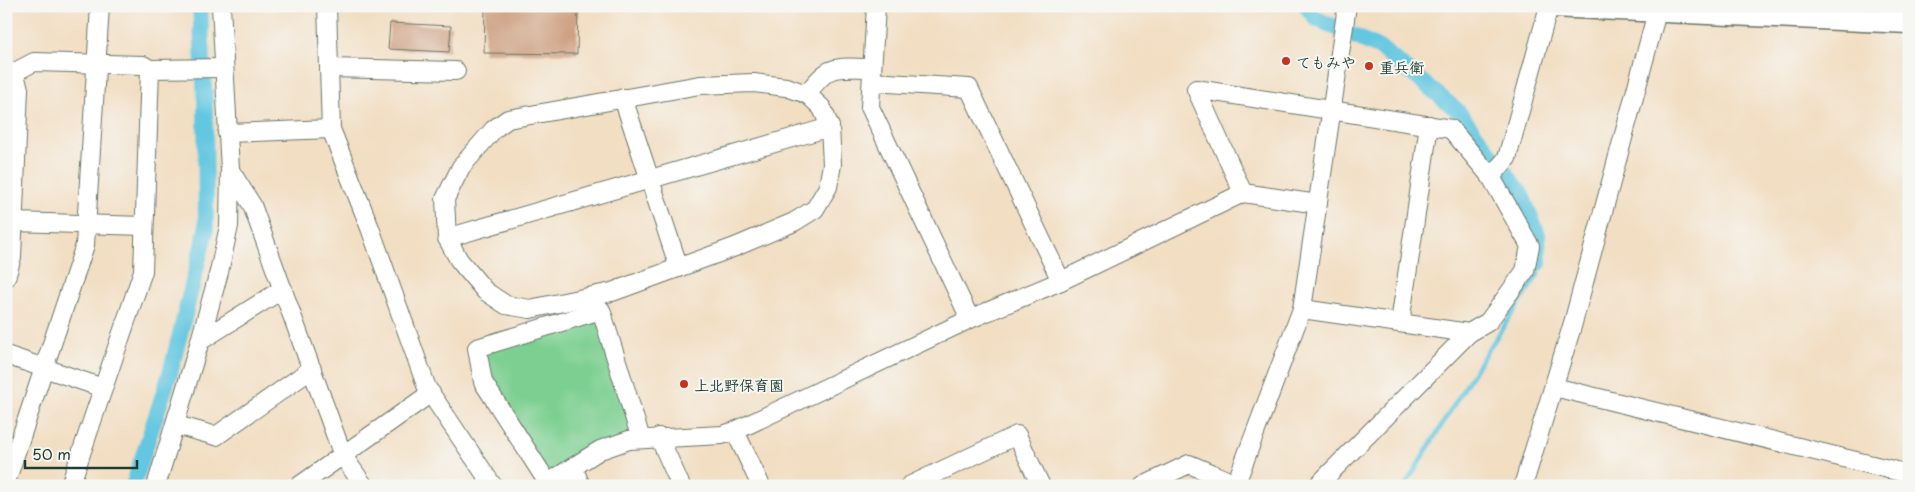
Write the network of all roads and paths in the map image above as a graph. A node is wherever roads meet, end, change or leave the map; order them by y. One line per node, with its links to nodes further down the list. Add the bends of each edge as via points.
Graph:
1 (100, 6): 9 (street)
2 (221, 6): 10 (street)
3 (327, 6): 11 (street)
4 (876, 6): 15 (street)
5 (1347, 6): 18 (street)
6 (1550, 6): 7 (main road); 24 (street, via 1507,158)
7 (1657, 12): 8 (main road); 45 (street)
8 (1909, 22)
9 (96, 65): 12 (street, via 143,65); 14 (street, via 34,62); 30 (street)
10 (223, 68): 12 (street); 22 (street)
11 (329, 68): 13 (street); 21 (street)
12 (150, 69): 31 (street)
13 (456, 71)
14 (9, 72): 26 (street, via 17,80 19,89)
15 (872, 75): 16 (street, via 833,68 818,78); 35 (street, via 969,88); 38 (street, via 870,107)
16 (807, 94): 17 (street, via 786,87 754,83 700,84); 20 (street, via 822,108)
17 (623, 98): 25 (street); 32 (street, via 508,119 494,129 461,167 445,199)
18 (1332, 111): 19 (street); 27 (street, via 1196,89); 28 (street)
19 (1429, 126): 24 (street, via 1451,129); 39 (street)
20 (830, 127): 25 (street); 33 (street, via 832,164 828,187 814,209 794,222)
21 (331, 129): 22 (street); 47 (street)
22 (227, 133): 23 (street)
23 (230, 170): 36 (street, via 252,205); 41 (street, via 229,226)
24 (1491, 176): 40 (street, via 1530,246 1525,271 1488,322)
25 (649, 179): 32 (street); 33 (street)
26 (11, 181): 29 (street)
27 (1242, 193): 28 (street); 35 (street)
28 (1318, 204): 37 (street)
29 (14, 222): 30 (street); 34 (street, via 12,257)
30 (86, 224): 31 (street); 43 (street, via 85,245)
31 (144, 226): 46 (street, via 143,271)
32 (447, 238): 33 (street, via 459,260 485,291 506,305 530,309 612,292)
33 (678, 268)
34 (6, 278)
35 (1061, 281): 38 (street)
36 (283, 289): 41 (street); 44 (street)
37 (1302, 309): 39 (street); 57 (street)
38 (970, 319): 49 (street)
39 (1400, 323): 40 (street)
40 (1468, 333): 69 (street)
41 (200, 341): 48 (street)
42 (6, 355): 43 (street)
43 (44, 368): 46 (street); 55 (street)
44 (312, 369): 48 (street, via 216,436); 52 (street)
45 (1554, 387): 54 (street); 70 (street)
46 (103, 388): 58 (street)
47 (431, 393): 52 (street); 62 (street)
48 (176, 425): 59 (street)
49 (735, 431): 50 (street, via 722,435); 65 (street)
50 (659, 437): 51 (street); 64 (street)
51 (640, 439): 53 (street, via 600,450); 56 (street, via 601,310 477,348 484,382)
52 (343, 456): 60 (street); 61 (street)
53 (573, 467): 56 (street); 63 (street)
54 (1909, 474)
55 (6, 482)
56 (546, 484)
57 (1237, 485): 68 (street, via 1189,464)
58 (70, 486)
59 (156, 486)
60 (298, 486)
61 (364, 486)
62 (492, 486)
63 (582, 486)
64 (681, 486)
65 (760, 486)
66 (909, 486): 67 (street, via 1017,435)
67 (1041, 486)
68 (1143, 486)
69 (1317, 486)
70 (1523, 486)

